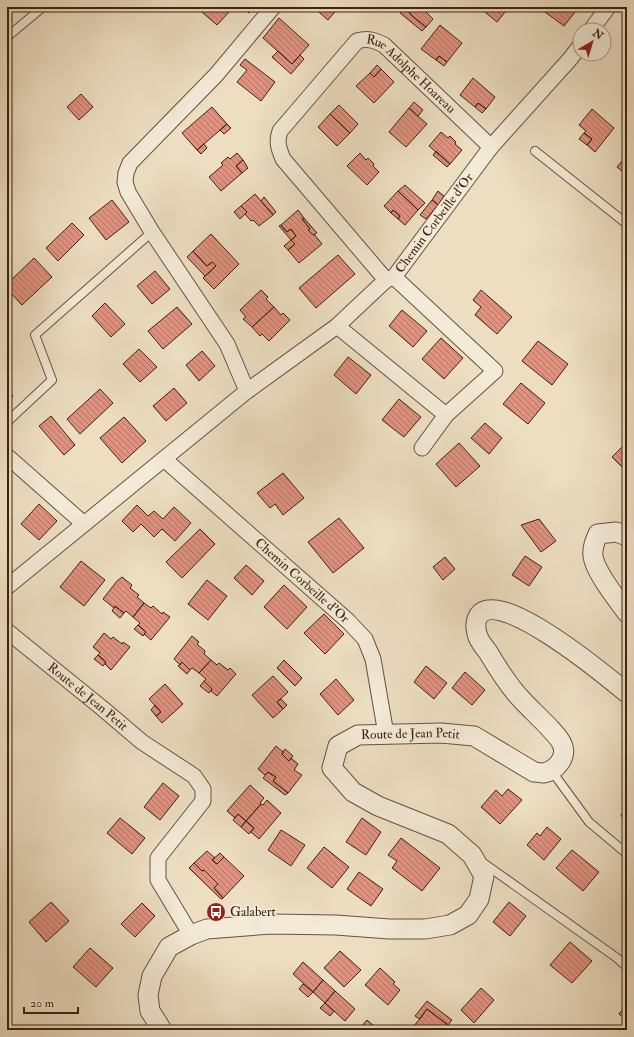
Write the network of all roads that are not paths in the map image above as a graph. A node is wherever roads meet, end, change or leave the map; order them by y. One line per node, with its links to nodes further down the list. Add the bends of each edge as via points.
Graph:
1 (43, 7): 5 (lane)
2 (274, 7): 10 (street, via 216,76 130,163 125,182 128,192)
3 (608, 7): 4 (street)
4 (597, 22)
5 (7, 37)
6 (572, 57): 7 (street, Chemin Corbeille d'Or)
7 (492, 147): 11 (street, Chemin Corbeille d'Or); 11 (street, Rue Adolphe Hoareau, via 384,45 364,39 357,41 280,131 277,138 278,148 283,159)
8 (535, 151): 9 (lane)
9 (627, 224)
10 (152, 232): 13 (street, via 228,344); 15 (lane, via 35,335 52,380)
11 (390, 278): 12 (street, Chemin Corbeille d'Or); 14 (street, Rue Adolphe Hoareau, via 495,371)
12 (337, 326): 13 (street, Chemin Corbeille d'Or); 14 (street)
13 (247, 391): 18 (street, Chemin Corbeille d'Or)
14 (446, 415): 16 (street)
15 (7, 422)
16 (422, 448)
17 (7, 456): 19 (street)
18 (164, 459): 19 (street, Chemin Corbeille d'Or); 25 (street, Chemin Corbeille d'Or, via 348,621 365,639 373,659)
19 (84, 524): 21 (street, Chemin Corbeille d'Or)
20 (627, 536): 22 (street, via 616,532 598,534 593,555 600,573)
21 (7, 587)
22 (627, 613)
23 (7, 632): 29 (street, Route de Jean Petit, via 142,742 194,776 203,789 203,801 158,858 158,880)
24 (627, 693): 26 (street, via 544,631 520,618 497,610 487,609 480,612 476,619 478,638 521,700 562,744 562,759)
25 (386, 734): 26 (street, Route de Jean Petit, via 441,733 474,736 534,772 543,773); 28 (street, Route de Jean Petit, via 358,735 338,746 332,768 353,792 378,806 448,834)
26 (551, 770): 27 (lane, via 590,822)
27 (627, 854)
28 (472, 855): 29 (street, Route de Jean Petit, via 484,876 479,899 468,915 450,925 389,929 270,924 206,928); 30 (lane)
29 (191, 935): 31 (street, Route de Jean Petit, via 169,947 152,976 148,995 150,1010)
30 (627, 967)
31 (162, 1030)

